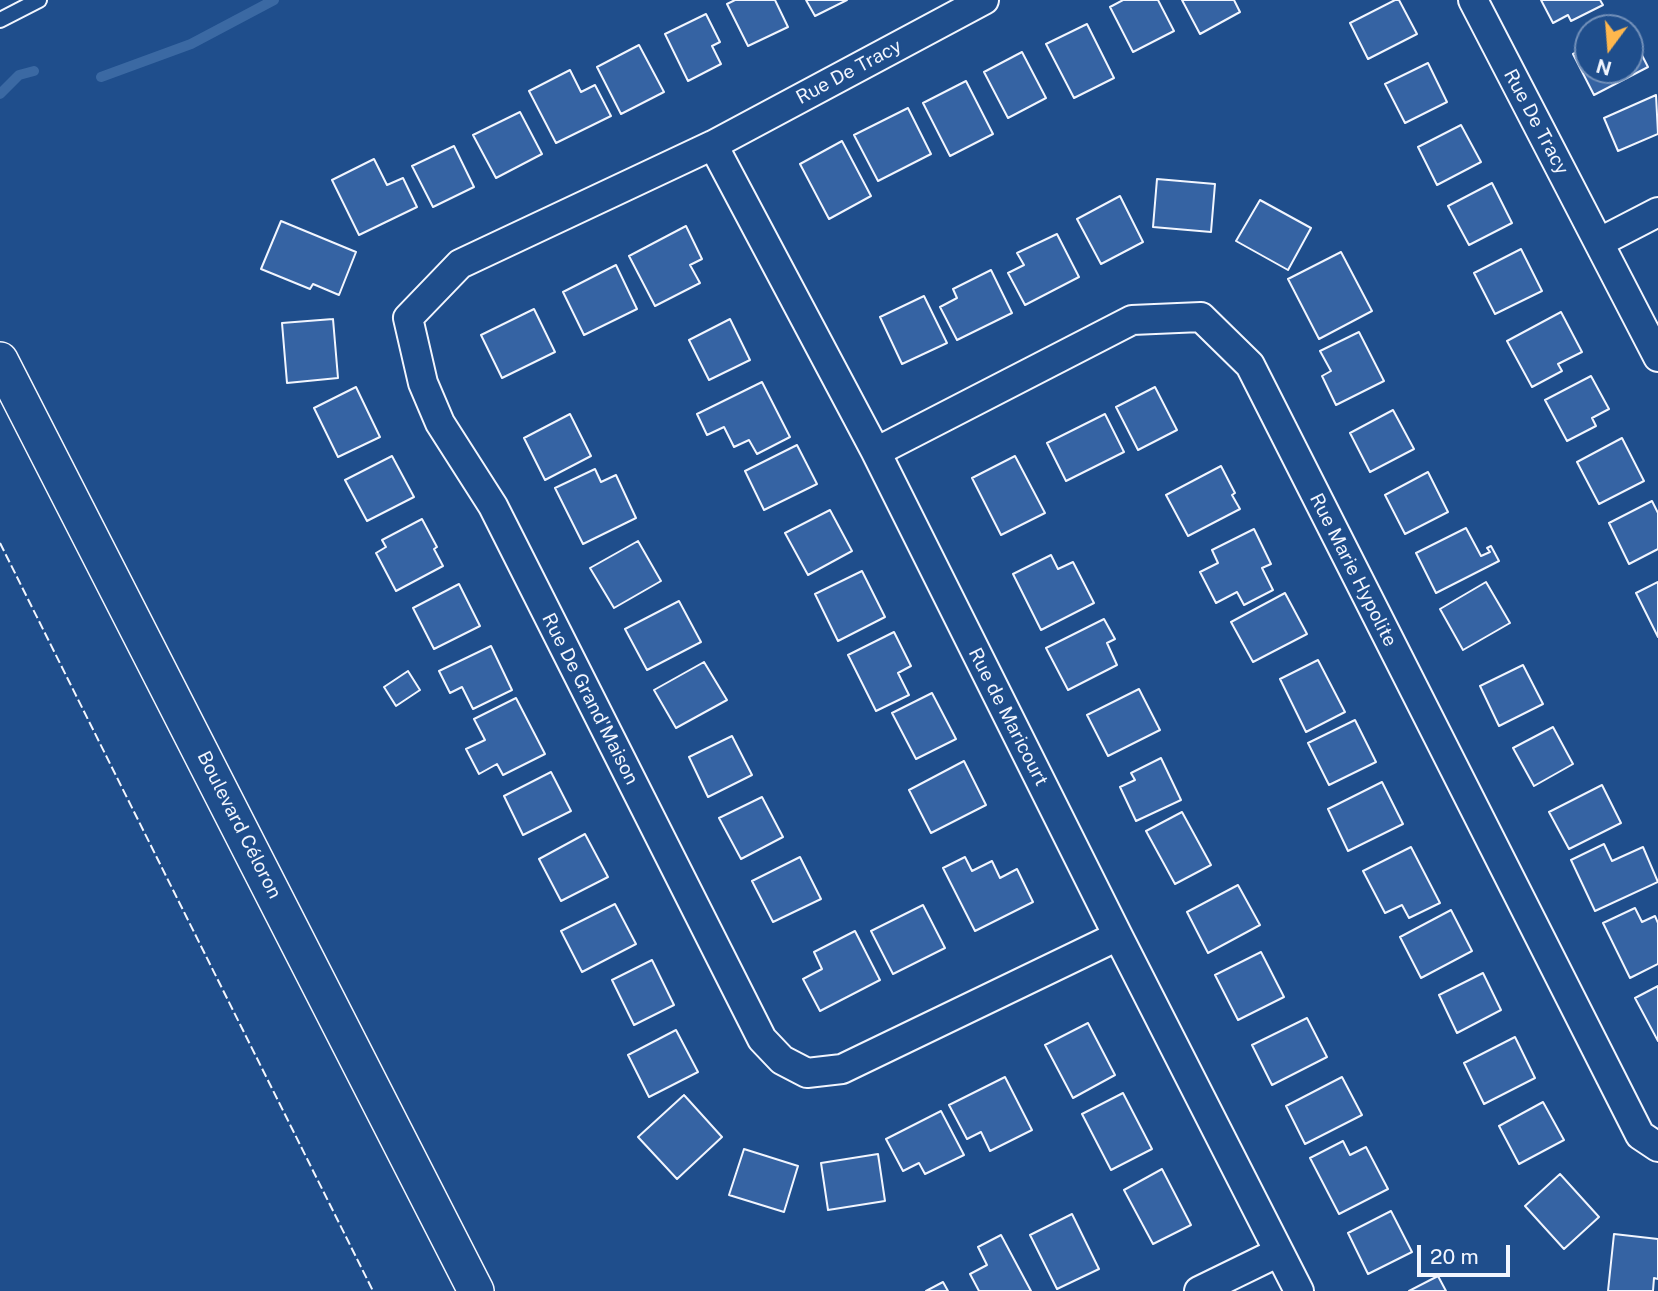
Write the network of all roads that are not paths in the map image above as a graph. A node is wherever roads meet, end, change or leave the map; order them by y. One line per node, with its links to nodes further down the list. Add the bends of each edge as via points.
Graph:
1 (39, 0): 4 (lane)
2 (984, 0): 5 (street, Rue De Tracy)
3 (1473, 0): 7 (street, Rue De Tracy)
4 (0, 20)
5 (713, 145): 10 (street, Rue de Maricourt); 11 (street, Rue De Grand'Maison, via 460,264 408,318 423,383 440,423 493,506 762,1039 782,1060 807,1073 842,1069)
6 (1658, 212): 7 (street)
7 (1600, 242): 8 (street, Rue De Tracy)
8 (1658, 357)
9 (0, 360): 14 (street, Boulevard Céloron)
10 (876, 453): 11 (street, Rue de Maricourt); 12 (street, Rue Marie Hypolite, via 1132,320 1201,317 1250,365 1640,1135)
11 (1118, 936): 13 (street, Rue de Maricourt)
12 (1658, 1147)
13 (1279, 1252): 15 (street); 16 (street, Rue de Maricourt)
14 (476, 1291)
15 (1199, 1291)
16 (1299, 1291)

